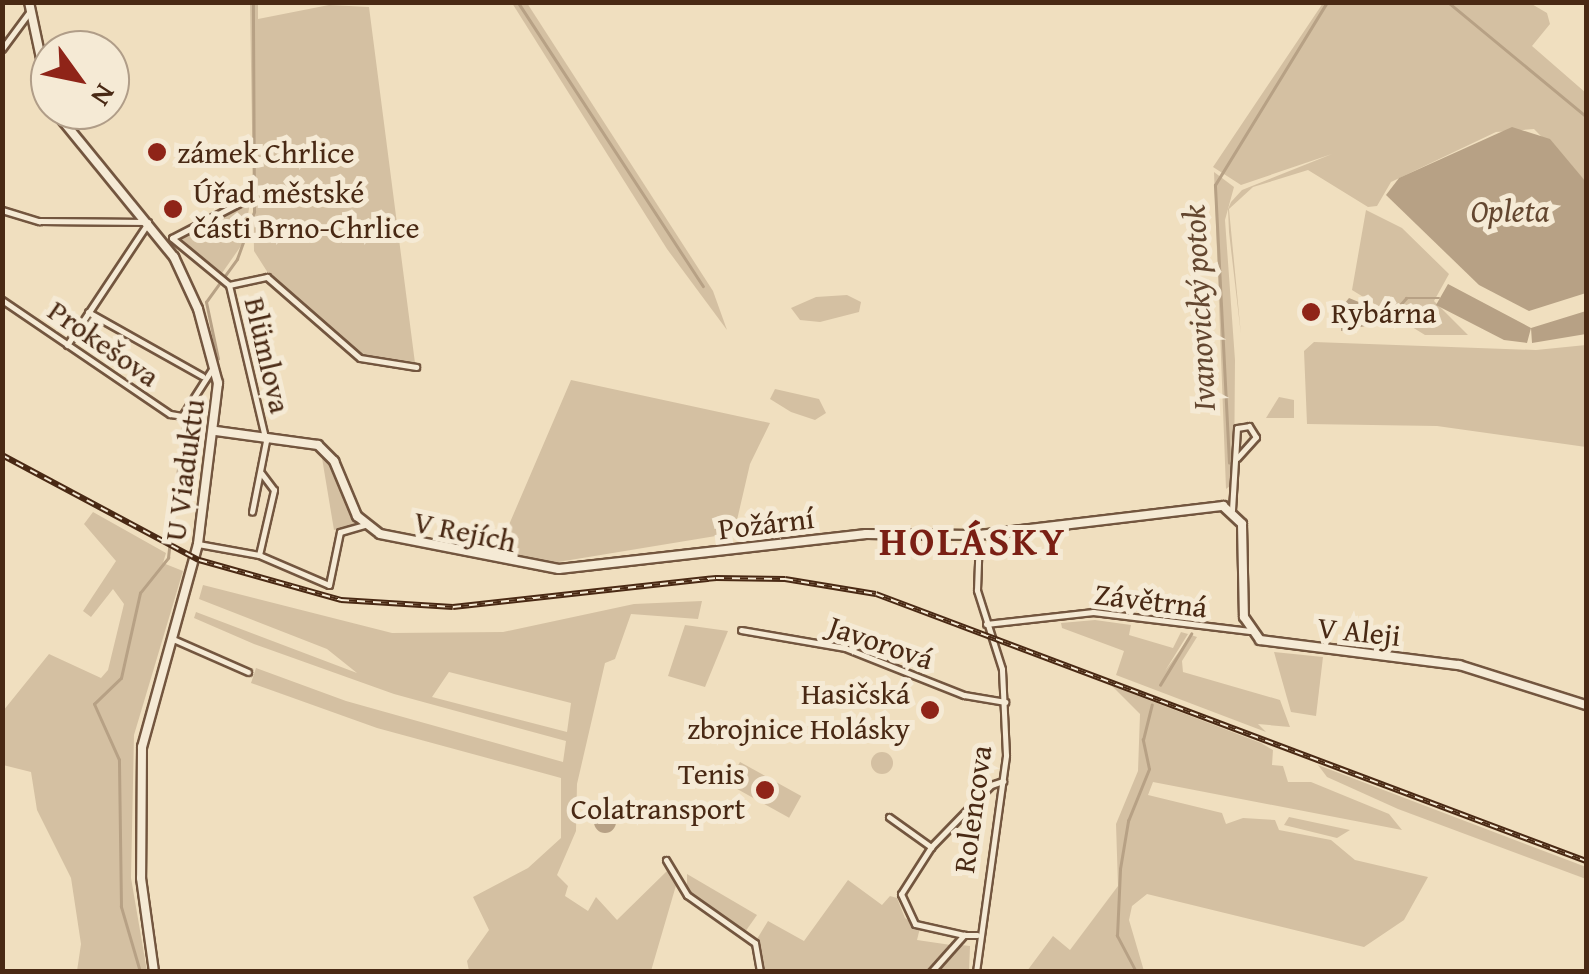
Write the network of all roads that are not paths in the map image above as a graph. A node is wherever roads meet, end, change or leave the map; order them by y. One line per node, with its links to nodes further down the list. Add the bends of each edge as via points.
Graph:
1 (30, 7): 2 (street)
2 (2, 49)
3 (71, 130): 6 (street)
4 (251, 197): 7 (street)
5 (2, 210): 6 (street, via 51,222)
6 (148, 222): 7 (street); 10 (street)
7 (169, 240): 8 (street); 12 (street)
8 (229, 285): 13 (street, via 260,274 346,350); 17 (street, Blümlova)
9 (2, 300): 11 (street, Prokešova)
10 (88, 312): 11 (street); 14 (street)
11 (66, 345): 15 (street, Prokešova, via 161,411)
12 (214, 366): 14 (street, U Viaduktu); 16 (street, U Viaduktu)
13 (416, 367)
14 (202, 376): 15 (street, U Viaduktu)
15 (182, 416)
16 (216, 431): 17 (street); 24 (street, U Viaduktu)
17 (264, 436): 19 (street, Blümlova); 22 (street, via 306,441 326,452)
18 (1237, 458): 18 (street, via 1256,436 1249,426 1236,428); 20 (street)
19 (261, 472): 21 (street); 25 (street, via 274,490)
20 (1232, 510): 23 (street, Požární, via 1213,506); 29 (street, via 1242,524 1243,614)
21 (252, 512)
22 (365, 525): 25 (street, via 340,532 329,585); 26 (street, V Rejích, via 391,538)
23 (979, 535): 26 (street, Požární, via 874,534); 27 (street, Rolencova, via 977,590)
24 (198, 544): 25 (street); 30 (street, U Viaduktu)
25 (259, 556)
26 (559, 569)
27 (986, 624): 29 (street, Závětrná, via 1093,612); 32 (street, Rolencova)
28 (741, 630): 32 (street, Javorová, via 846,648 964,696)
29 (1250, 631): 33 (street, V Aleji, via 1268,643 1472,668)
30 (173, 639): 31 (street); 40 (street, U Viaduktu, via 142,747 140,878)
31 (248, 672)
32 (1005, 702): 34 (street, Rolencova)
33 (1586, 706)
34 (1003, 781): 36 (street, via 991,785); 39 (street, Rolencova)
35 (889, 816): 36 (street)
36 (931, 847): 38 (street, via 902,894 904,912 915,924)
37 (666, 860): 41 (street, via 688,895 755,943)
38 (964, 935): 39 (street); 42 (street)
39 (977, 935): 43 (street, Rolencova)
40 (154, 972)
41 (760, 972)
42 (931, 972)
43 (976, 972)

